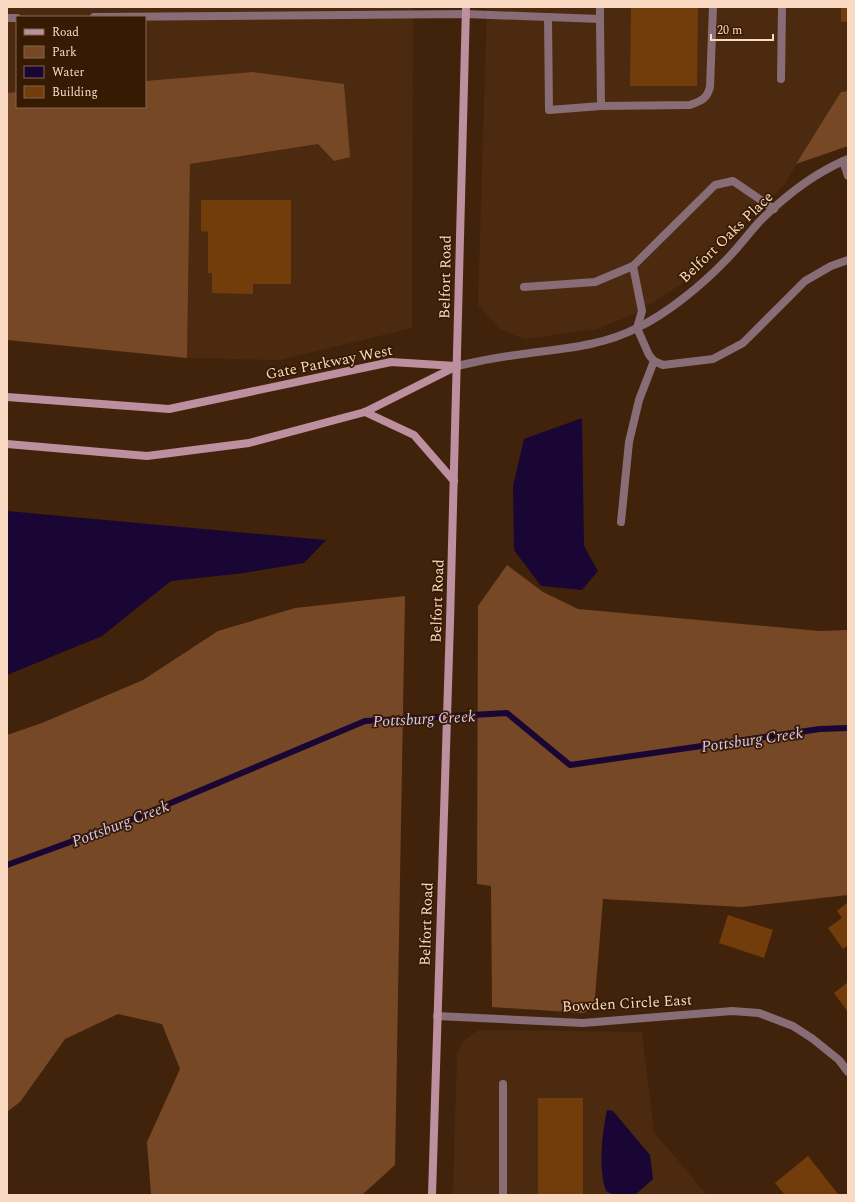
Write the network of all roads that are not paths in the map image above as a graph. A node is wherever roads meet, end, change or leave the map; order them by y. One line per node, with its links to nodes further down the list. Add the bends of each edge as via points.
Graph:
1 (600, 7): 8 (street)
2 (713, 7): 10 (street, via 710,87 703,101 690,105)
3 (782, 7): 9 (street)
4 (267, 11): 5 (street); 6 (street)
5 (466, 11): 7 (street); 19 (main road, Belfort Road)
6 (123, 16)
7 (548, 17): 8 (street); 10 (street, via 549,110)
8 (600, 19): 10 (street)
9 (781, 79)
10 (601, 106)
11 (845, 160): 12 (street); 13 (street, Belfort Oaks Place, via 829,166 806,181)
12 (848, 176)
13 (774, 209): 15 (street, via 733,181 715,186); 17 (street, Belfort Oaks Place, via 700,285)
14 (848, 260): 18 (street, via 831,266 805,281 744,343 713,359 663,365)
15 (633, 266): 16 (street, via 595,282); 17 (street, via 642,311)
16 (524, 287)
17 (637, 328): 18 (street); 19 (street, Belfort Oaks Place, via 590,345 487,359)
18 (654, 361): 24 (street, via 639,400 629,442)
19 (457, 366): 20 (main road, Gate Parkway West, via 391,362 169,409); 21 (main road); 23 (main road, Belfort Road)
20 (7, 397)
21 (365, 412): 22 (main road, via 249,443 147,456); 23 (main road, via 414,435)
22 (7, 444)
23 (454, 480): 25 (main road, Belfort Road)
24 (621, 522)
25 (437, 1016): 26 (street, Bowden Circle East, via 583,1023 732,1011 759,1013 793,1026 812,1038 839,1060); 28 (main road, Belfort Road)
26 (848, 1072)
27 (503, 1084): 30 (street)
28 (432, 1195): 29 (street)
29 (437, 1195)
30 (503, 1195)

